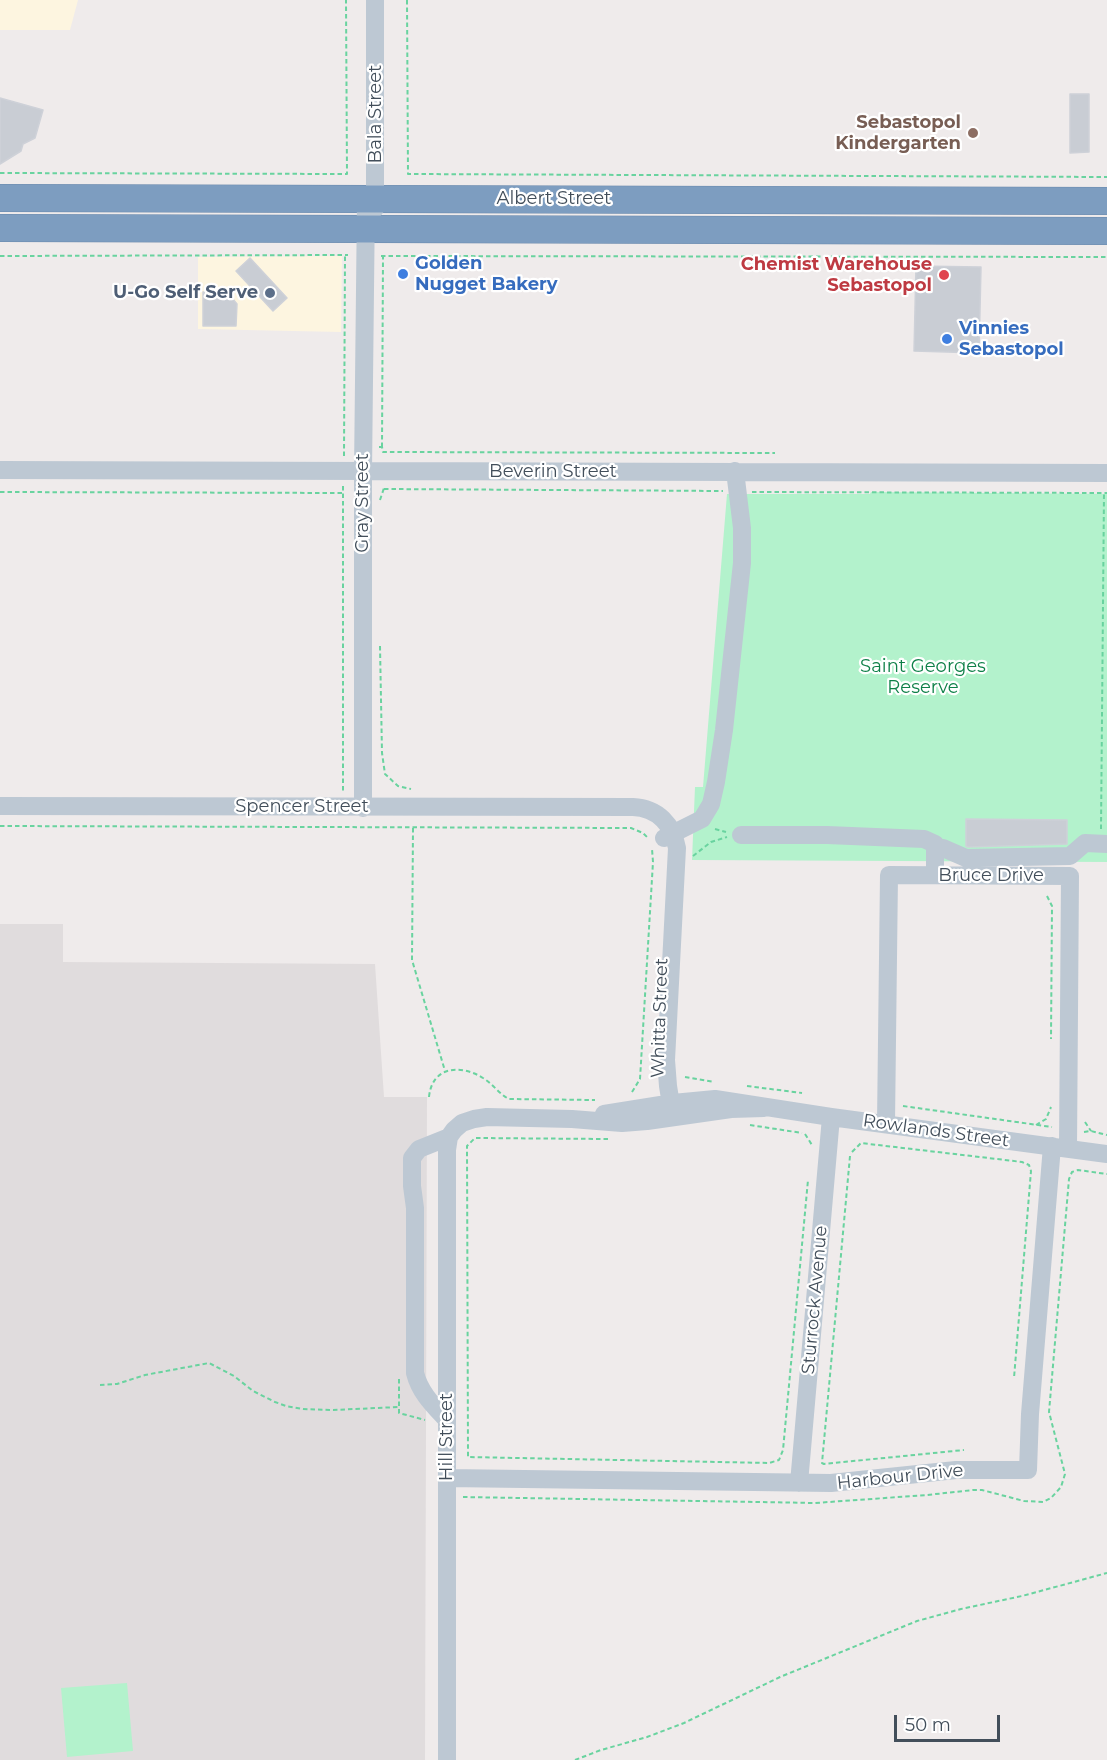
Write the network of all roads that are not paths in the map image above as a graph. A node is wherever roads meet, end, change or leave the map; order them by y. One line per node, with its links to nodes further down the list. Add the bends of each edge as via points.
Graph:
1 (375, 0): 3 (street, Bala Street)
2 (0, 198): 3 (highway, Albert Street)
3 (371, 199): 4 (highway, Albert Street); 6 (street, Gray Street)
4 (1107, 201)
5 (0, 228): 6 (highway, Albert Street)
6 (370, 229): 7 (highway, Albert Street); 10 (street, Gray Street)
7 (1107, 231)
8 (0, 470): 10 (street, Beverin Street)
9 (735, 471): 10 (street, Beverin Street); 11 (street, Beverin Street); 14 (street, via 743,541 742,574 711,804 698,823)
10 (363, 472): 13 (street, Gray Street)
11 (1107, 473)
12 (0, 806): 13 (street, Spencer Street)
13 (363, 808): 14 (street, Spencer Street, via 603,808 630,811)
14 (658, 832): 19 (street, Whitta Street, via 668,861 656,1052); 19 (street, Whitta Street, via 677,845 666,1052)
15 (738, 835): 17 (street, via 924,839 935,844)
16 (1104, 844): 17 (street, via 1085,843 1070,856 966,858 943,848)
17 (935, 851): 18 (street)
18 (935, 876): 21 (street, Bruce Drive, via 889,875); 23 (street, Bruce Drive, via 1070,876 1068,1130)
19 (668, 1108): 20 (street, Rowlands Street, via 715,1099); 22 (street, Rowlands Street, via 572,1119 464,1118)
20 (831, 1117): 21 (street, Rowlands Street); 27 (street, Sturrock Avenue)
21 (886, 1124): 23 (street, Rowlands Street)
22 (449, 1137): 25 (street, Hill Street); 25 (street, via 419,1149 412,1162 415,1373 424,1393)
23 (1060, 1147): 24 (street, Rowlands Street); 27 (street, Harbour Drive, via 1030,1414 1028,1470 957,1470 842,1483)
24 (1107, 1154)
25 (447, 1420): 26 (street, Hill Street)
26 (447, 1478): 27 (street, Harbour Drive); 28 (street, Hill Street)
27 (799, 1483)
28 (447, 1760)

